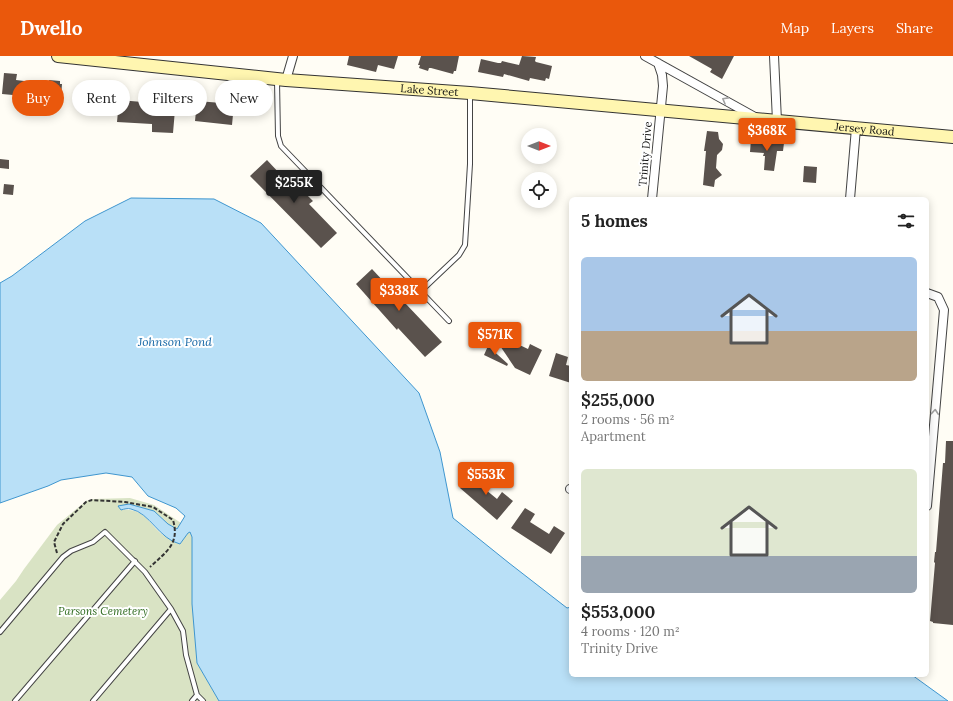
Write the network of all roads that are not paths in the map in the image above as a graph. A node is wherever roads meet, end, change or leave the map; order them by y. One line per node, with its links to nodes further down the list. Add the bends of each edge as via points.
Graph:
1 (58, 56): 5 (street, Lake Street)
2 (293, 56): 7 (street)
3 (645, 56): 6 (street)
4 (774, 56): 11 (street)
5 (118, 59): 7 (street, Lake Street)
6 (658, 63): 9 (street, Trinity Drive, via 663,86); 10 (street, one-way to 6)
7 (281, 79): 8 (street, Lake Street); 16 (lane, via 278,136 281,146)
8 (470, 93): 9 (street, Lake Street); 16 (lane, via 470,164 465,246 459,255)
9 (660, 111): 10 (street, Lake Street); 14 (street, Trinity Drive)
10 (759, 119): 11 (street, Lake Street)
11 (776, 121): 12 (street, Jersey Road)
12 (856, 128): 13 (street, Jersey Road); 15 (street)
13 (953, 137)
14 (652, 197)
15 (850, 197)
16 (421, 291): 18 (lane)
17 (929, 294): 19 (street, one-way to 17, via 944,310 938,297)
18 (449, 320)
19 (929, 483)
20 (135, 561): 21 (lane); 22 (lane, via 106,532 93,542 63,557); 24 (lane)
21 (171, 609): 23 (lane, via 183,631 186,655); 25 (lane)
22 (0, 632)
23 (197, 695): 26 (lane); 27 (lane)
24 (16, 701)
25 (93, 701)
26 (192, 701)
27 (203, 701)

